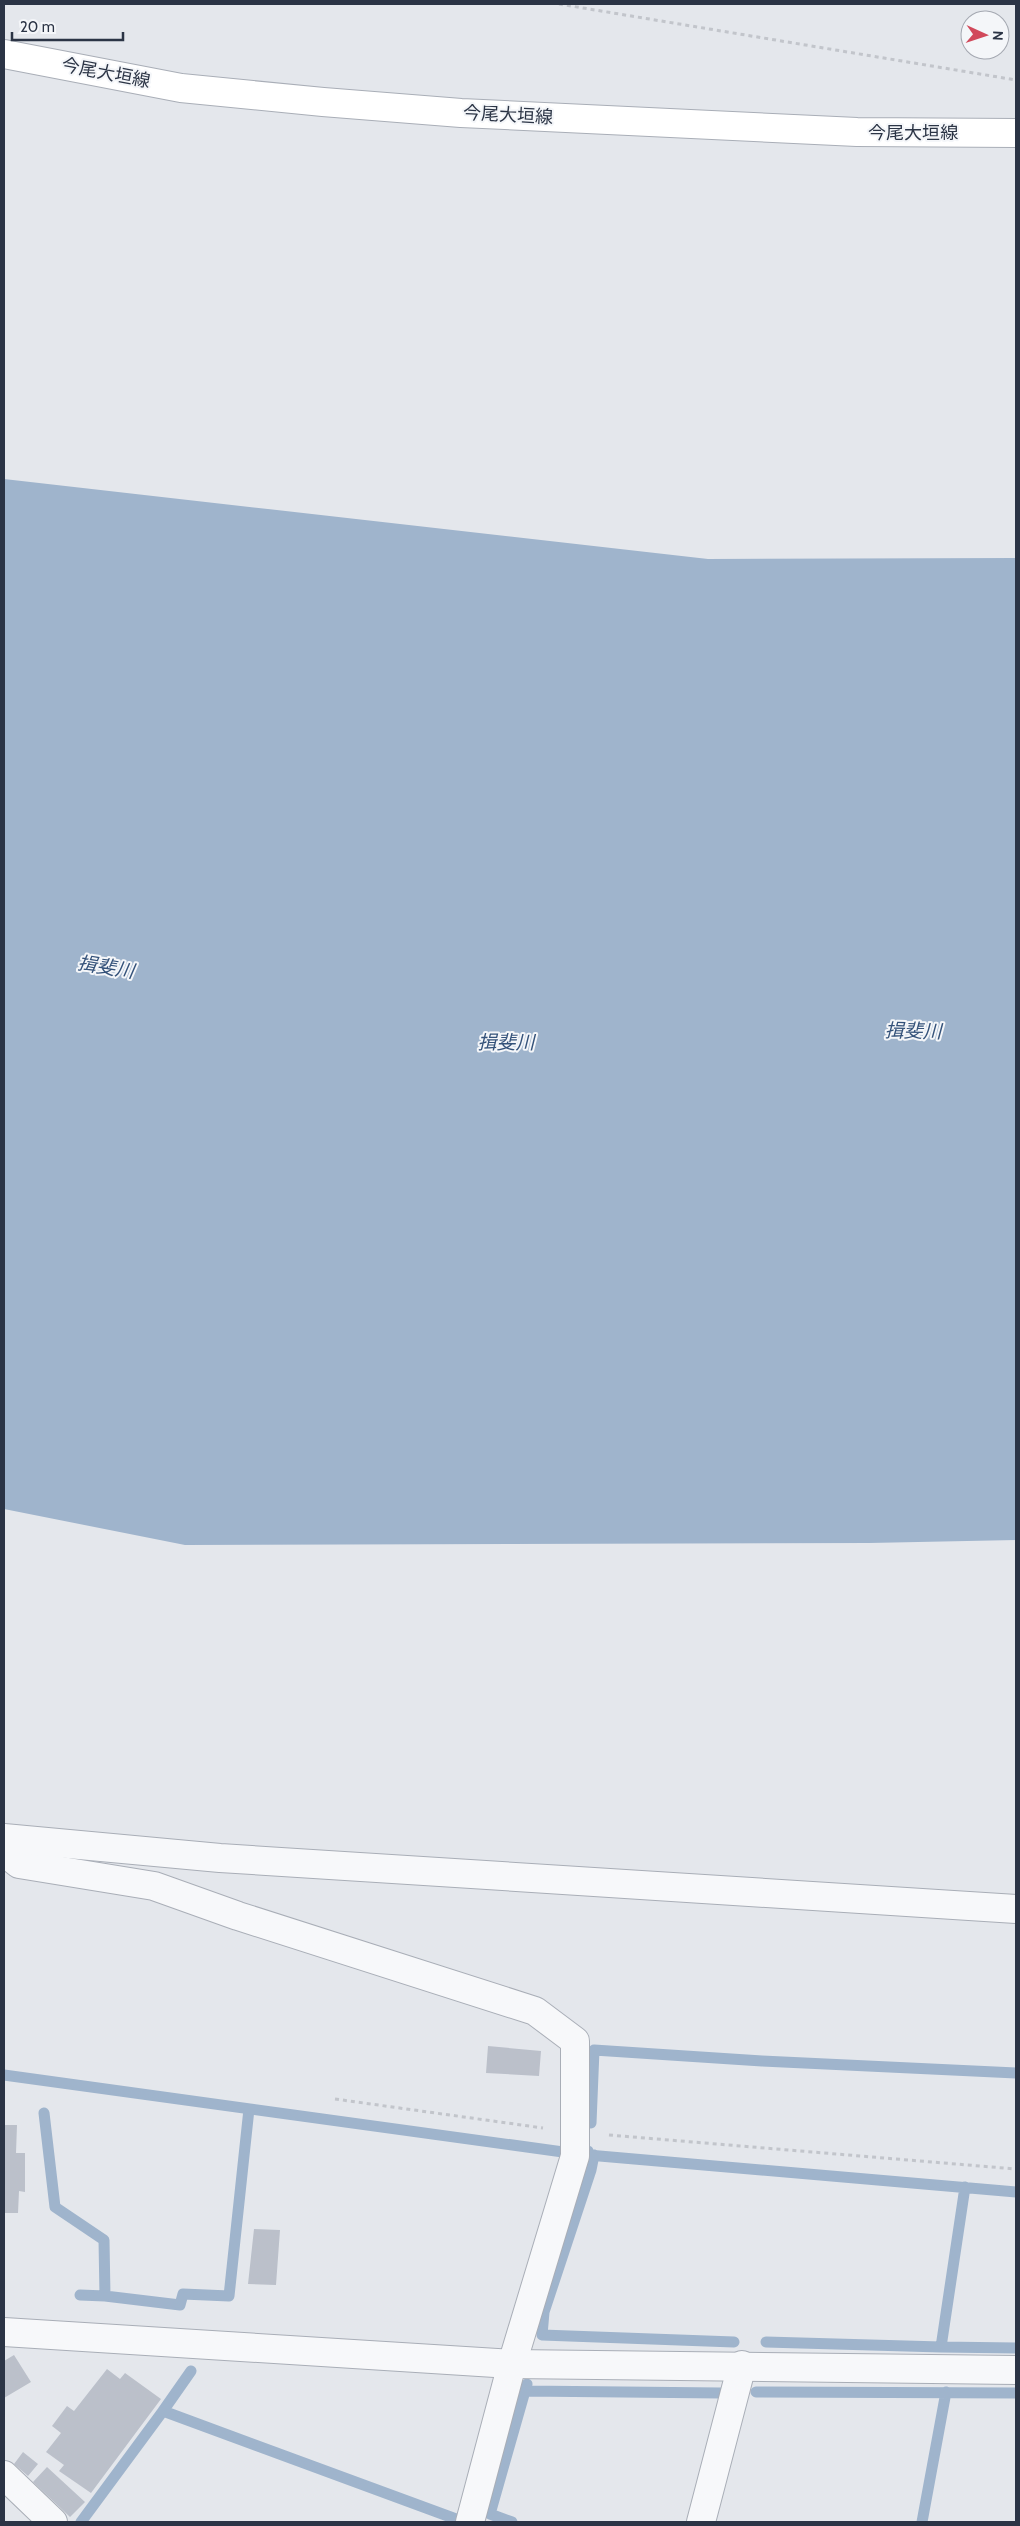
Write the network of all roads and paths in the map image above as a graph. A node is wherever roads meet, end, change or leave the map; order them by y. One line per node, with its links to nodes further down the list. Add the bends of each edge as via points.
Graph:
1 (559, 4): 3 (path)
2 (4, 54): 4 (main road, 今尾大垣線, via 181,88 323,102 857,132)
3 (1016, 80)
4 (1016, 134)
5 (4, 1838): 7 (street, via 220,1858)
6 (4, 1852): 9 (street, via 19,1864 154,1886 535,2011 575,2041)
7 (1016, 1909)
8 (336, 2099): 9 (path)
9 (575, 2132): 10 (path); 12 (street, via 575,2156)
10 (1016, 2169)
11 (4, 2332): 12 (street)
12 (512, 2364): 13 (street); 16 (street)
13 (742, 2365): 14 (street); 18 (street)
14 (1016, 2370)
15 (4, 2476): 17 (street)
16 (476, 2520)
17 (53, 2522)
18 (701, 2522)

